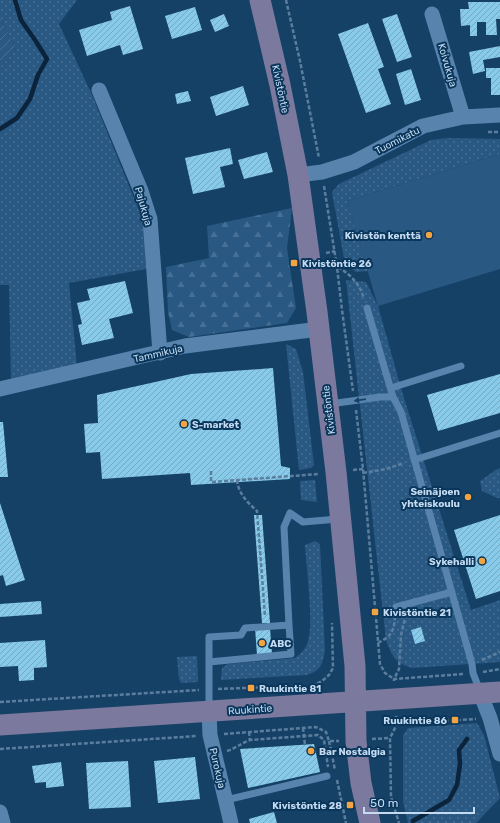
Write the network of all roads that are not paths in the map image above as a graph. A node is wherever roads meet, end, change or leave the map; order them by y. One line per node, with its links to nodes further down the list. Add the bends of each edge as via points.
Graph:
1 (260, 0): 6 (main road, Kivistöntie)
2 (432, 14): 5 (street, Koivukuja)
3 (99, 90): 9 (street, Pajukuja, via 150,219)
4 (500, 115): 5 (street, Tuomikatu)
5 (463, 117): 6 (street, Tuomikatu, via 423,126 354,162 322,172)
6 (298, 175): 8 (main road, Kivistöntie)
7 (367, 308): 11 (lane)
8 (319, 329): 9 (street, Tammikuja, via 185,346); 14 (main road, Kivistöntie)
9 (160, 353): 12 (street, Tammikuja)
10 (461, 366): 11 (lane)
11 (391, 388): 13 (lane)
12 (0, 389)
13 (393, 397): 14 (lane, one-way to 14); 16 (lane, via 401,412)
14 (328, 404): 17 (main road, Kivistöntie)
15 (500, 433): 16 (lane)
16 (414, 460): 18 (lane)
17 (340, 518): 20 (lane, via 303,522 290,513 284,526); 23 (main road, Kivistöntie, via 355,666)
18 (452, 592): 19 (lane); 22 (lane, via 473,674)
19 (396, 607)
20 (289, 625): 21 (lane, via 245,628 240,635 209,637); 21 (lane, via 291,654)
21 (209, 662): 24 (lane)
22 (490, 692): 23 (main road, Ruukintie, via 395,690); 26 (street, via 490,718)
23 (355, 702): 24 (main road, Ruukintie); 32 (main road, Kivistöntie, via 359,769)
24 (209, 712): 25 (main road, Ruukintie); 28 (street, Purokuja, via 210,735)
25 (0, 725)
26 (500, 754)
27 (327, 776): 28 (lane)
28 (226, 800): 31 (street, Purokuja)
29 (0, 812): 30 (street)
30 (3, 823)
31 (231, 823)
32 (370, 823)

